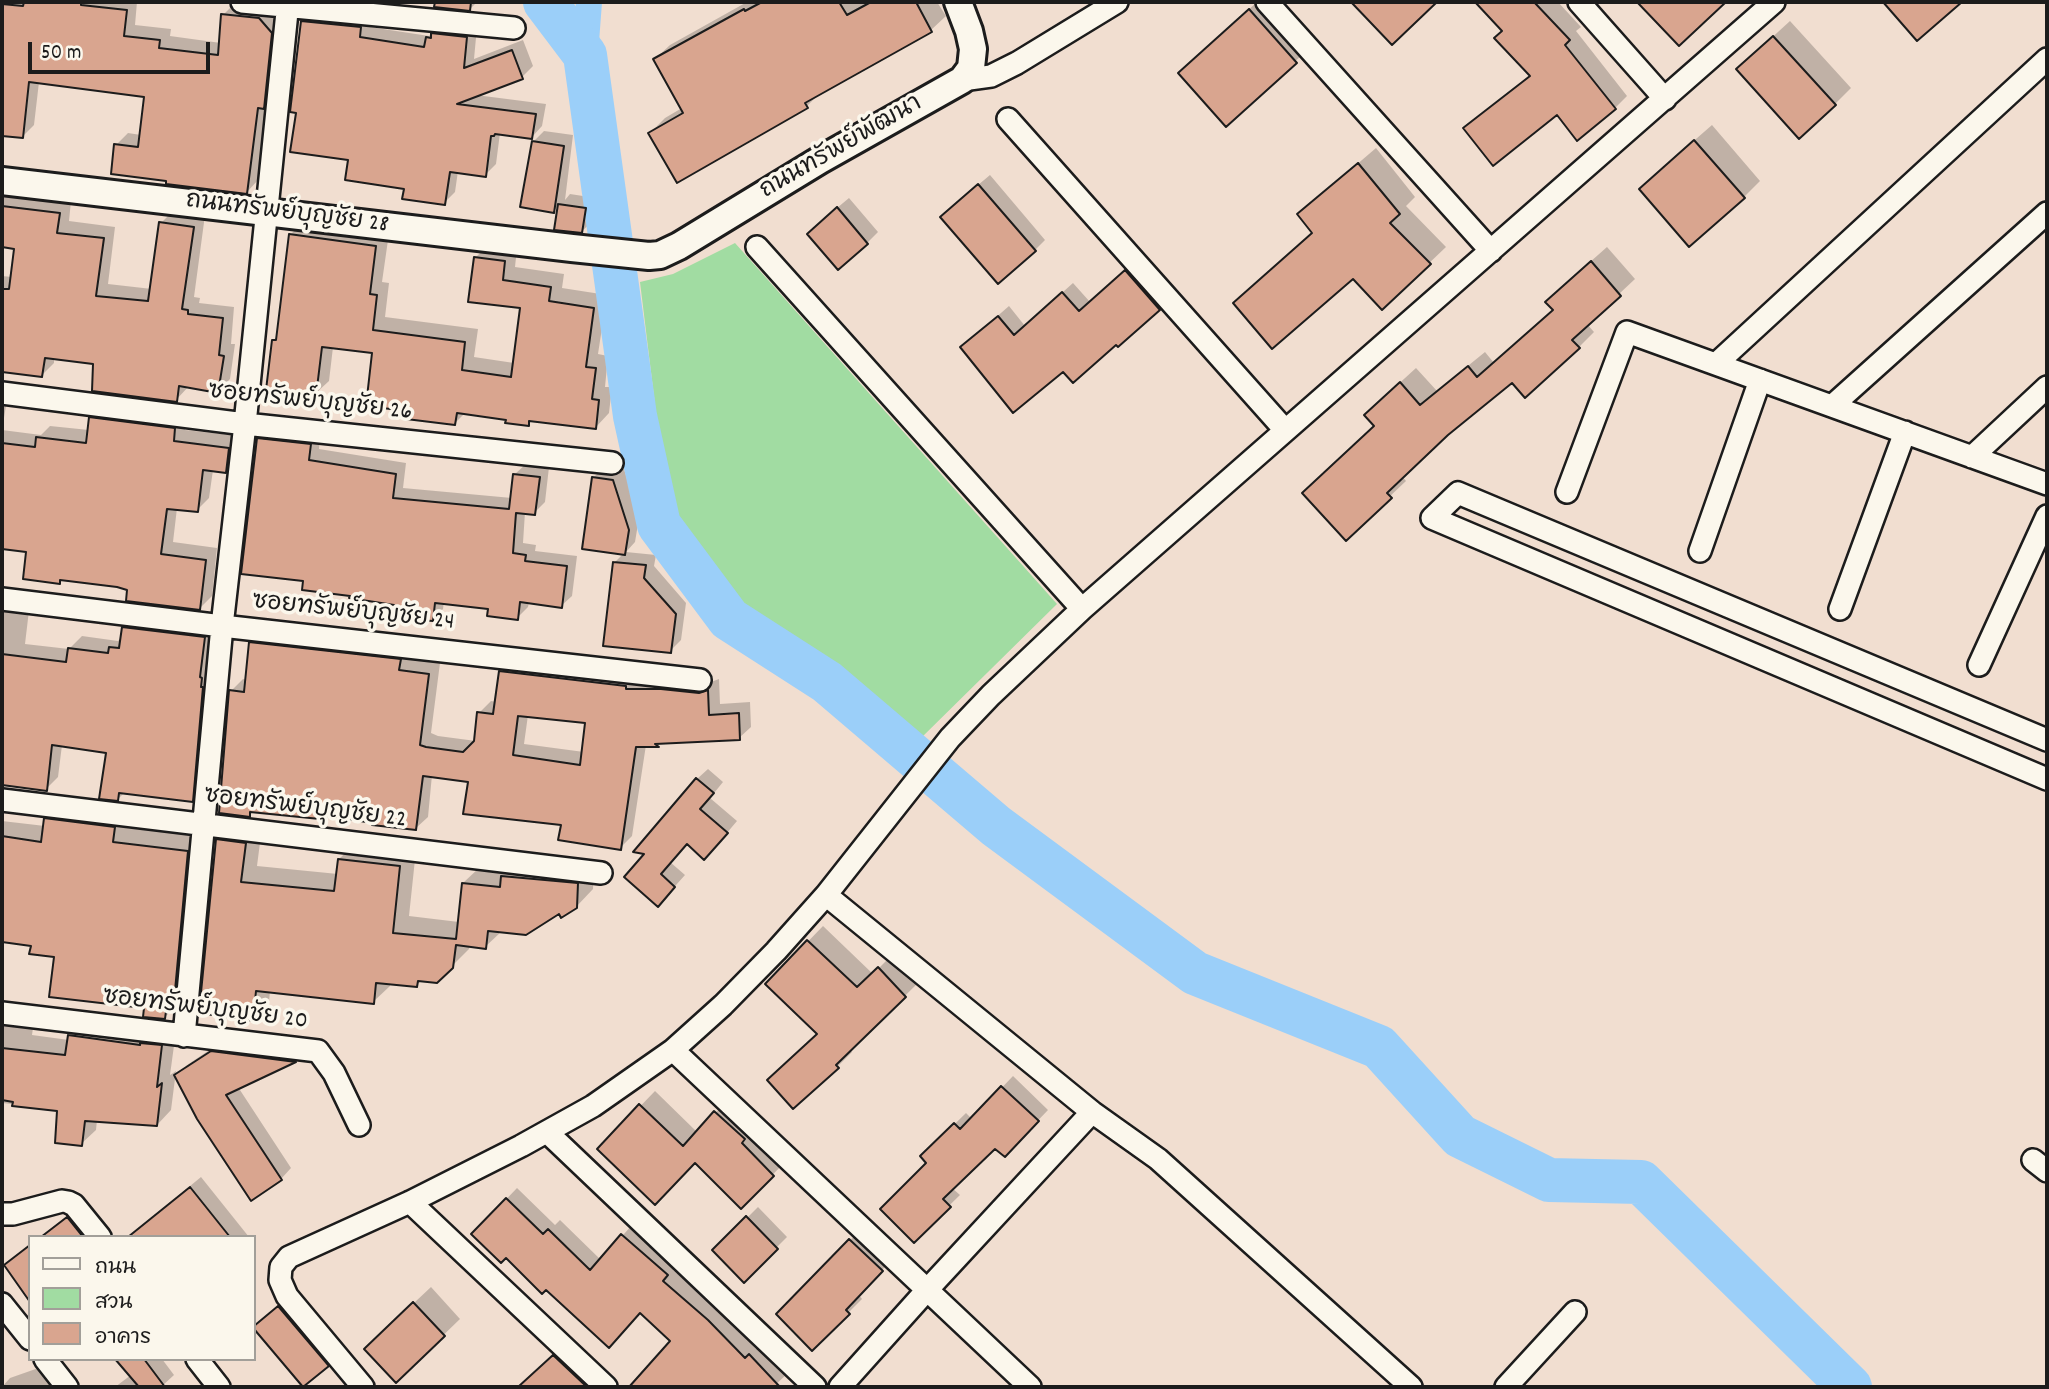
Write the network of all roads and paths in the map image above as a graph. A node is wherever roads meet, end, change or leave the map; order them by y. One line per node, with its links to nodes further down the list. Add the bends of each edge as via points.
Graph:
1 (242, 2): 7 (street)
2 (958, 2): 10 (street, via 973,50 971,68)
3 (1116, 2): 10 (street, via 1017,63 991,76)
4 (1268, 2): 17 (street)
5 (1579, 2): 11 (street)
6 (1774, 2): 11 (street)
7 (288, 4): 8 (street); 14 (street)
8 (514, 28)
9 (2047, 59): 19 (street)
10 (962, 80): 18 (street, ถนนทรัพย์พัฒนา, via 669,252)
11 (1665, 99): 17 (street)
12 (1008, 119): 25 (street)
13 (2, 181): 14 (street, ถนนทรัพย์บุญชัย 28)
14 (267, 212): 18 (street, ถนนทรัพย์บุญชัย 28); 24 (street)
15 (2047, 214): 23 (street)
16 (757, 247): 34 (street)
17 (1490, 251): 25 (street)
18 (649, 256)
19 (1716, 364): 20 (street); 30 (street, via 1627,332)
20 (1760, 380): 23 (street); 32 (street)
21 (2047, 387): 27 (street)
22 (2, 393): 24 (street, ซอยทรัพย์บุญชัย 26)
23 (1832, 406): 26 (street)
24 (245, 424): 28 (street, ซอยทรัพย์บุญชัย 26); 36 (street)
25 (1285, 430): 34 (street)
26 (1905, 432): 27 (street); 35 (street)
27 (1972, 457): 29 (street)
28 (612, 463)
29 (2047, 484)
30 (1567, 492)
31 (2047, 516): 37 (street)
32 (1700, 551)
33 (2, 599): 36 (street, ซอยทรัพย์บุญชัย 24)
34 (1082, 609): 44 (street, via 950,738)
35 (1840, 609)
36 (222, 626): 38 (street, ซอยทรัพย์บุญชัย 24); 42 (street)
37 (1979, 665)
38 (700, 680)
39 (2047, 740): 40 (street, via 1458,493 1432,518)
40 (2047, 779)
41 (2, 800): 42 (street, ซอยทรัพย์บุญชัย 22)
42 (203, 823): 43 (street, ซอยทรัพย์บุญชัย 22); 46 (street)
43 (601, 873)
44 (826, 895): 47 (street, via 723,1005); 48 (street)
45 (2, 1013): 46 (street, ซอยทรัพย์บุญชัย 20)
46 (184, 1036): 49 (street, ซอยทรัพย์บุญชัย 20, via 318,1051)
47 (673, 1050): 50 (street); 54 (street)
48 (1092, 1112): 54 (street); 67 (street, via 1158,1159)
49 (359, 1125)
50 (547, 1132): 51 (street); 64 (street)
51 (410, 1202): 62 (street, via 289,1257 281,1267 280,1280 287,1296); 63 (street)
52 (2, 1214): 53 (street, via 68,1202)
53 (98, 1235)
54 (927, 1290): 65 (street); 66 (street)
55 (2, 1304): 57 (street)
56 (1575, 1312): 68 (street)
57 (28, 1336)
58 (47, 1361): 60 (street)
59 (199, 1361): 61 (street)
60 (67, 1387)
61 (219, 1387)
62 (363, 1387)
63 (606, 1387)
64 (815, 1387)
65 (840, 1387)
66 (1030, 1387)
67 (1411, 1387)
68 (1506, 1387)

